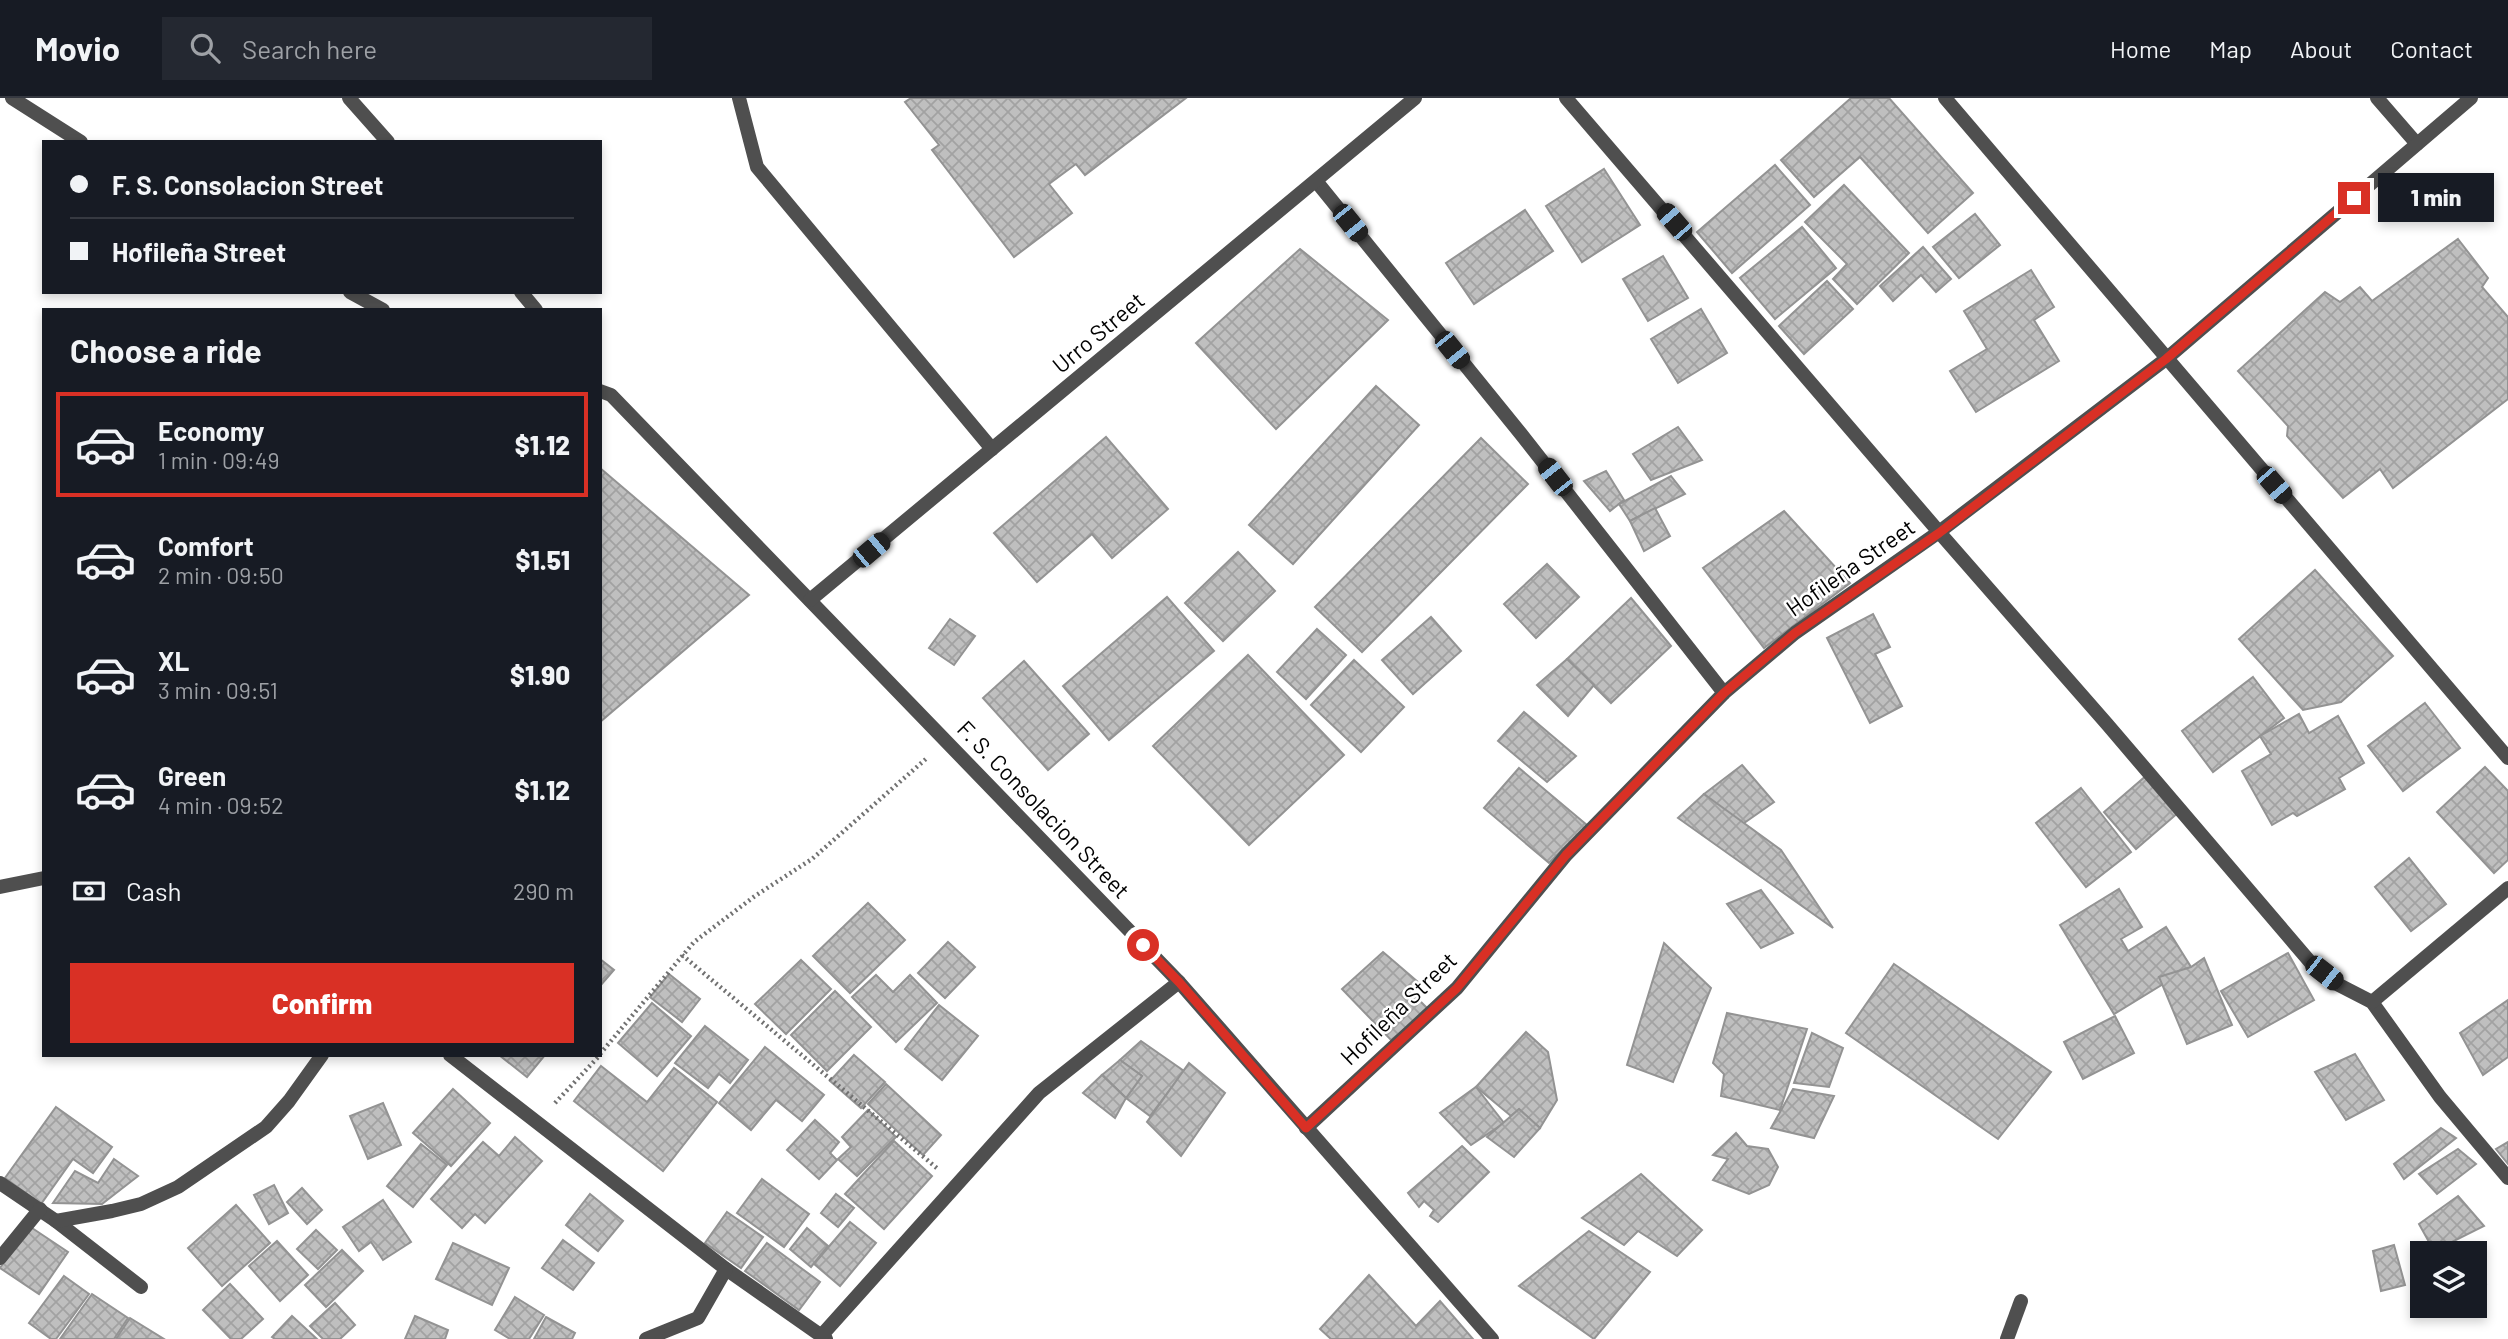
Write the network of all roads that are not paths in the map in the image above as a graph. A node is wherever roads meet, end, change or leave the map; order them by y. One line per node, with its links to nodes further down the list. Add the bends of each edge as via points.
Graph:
1 (12, 98): 9 (street)
2 (349, 98): 10 (street)
3 (739, 98): 19 (street, via 757,167)
4 (1416, 98): 12 (street, Urro Street)
5 (1566, 98): 20 (street)
6 (1945, 98): 17 (street)
7 (2377, 98): 11 (street)
8 (2471, 98): 11 (street, Hofileña Street)
9 (77, 140)
10 (386, 140)
11 (2417, 144): 17 (street, Hofileña Street)
12 (1316, 181): 19 (street, Urro Street); 22 (street)
13 (354, 294): 15 (street)
14 (523, 294): 16 (street)
15 (379, 308)
16 (534, 308)
17 (2166, 359): 20 (street, Hofileña Street); 23 (street)
18 (606, 393): 21 (street, F. S. Consolacion Street)
19 (992, 449): 21 (street, Urro Street)
20 (1939, 533): 22 (street, Hofileña Street, via 1795,633); 28 (street, via 2311,963 2337,984)
21 (810, 600): 27 (street, F. S. Consolacion Street)
22 (1724, 693): 31 (street, Hofileña Street, via 1566,855 1457,988)
23 (2508, 758)
24 (42, 878): 25 (street)
25 (0, 887)
26 (2508, 888): 28 (street)
27 (1179, 982): 31 (street, F. S. Consolacion Street); 40 (street, via 1039,1093)
28 (2372, 1002): 32 (street, via 2440,1097)
29 (321, 1057): 35 (street, via 266,1126 178,1187 141,1204)
30 (453, 1057): 37 (street)
31 (1306, 1128): 42 (street, F. S. Consolacion Street)
32 (2508, 1178)
33 (0, 1183): 34 (street)
34 (40, 1209): 35 (street); 36 (street)
35 (56, 1220): 38 (street)
36 (0, 1258)
37 (726, 1269): 40 (street); 41 (street, via 698,1318)
38 (141, 1287)
39 (2021, 1301): 43 (street)
40 (824, 1337)
41 (646, 1339)
42 (1492, 1339)
43 (2007, 1339)

